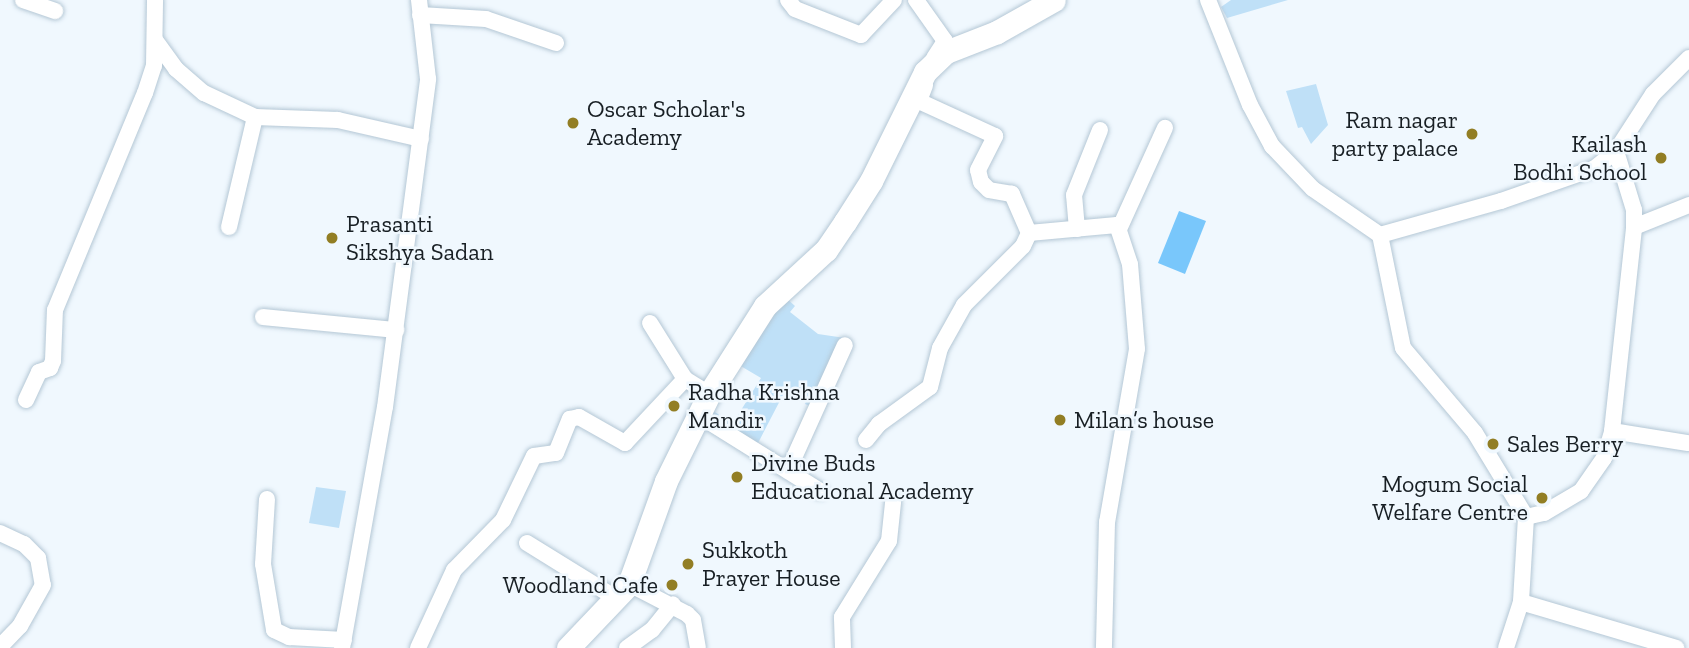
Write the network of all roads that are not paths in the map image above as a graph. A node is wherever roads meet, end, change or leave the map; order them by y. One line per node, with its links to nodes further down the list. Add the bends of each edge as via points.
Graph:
1 (23, 0): 9 (street)
2 (155, 0): 10 (street)
3 (788, 0): 4 (street, via 795,9 861,35)
4 (894, 0)
5 (916, 0): 13 (street, via 945,41)
6 (1054, 0): 13 (main road, via 997,32 946,51)
7 (1208, 0): 25 (street, via 1250,105 1272,146 1312,189)
8 (420, 8): 11 (street, via 486,19); 17 (street, via 428,79)
9 (55, 11)
10 (155, 40): 14 (street, via 176,69 204,93); 32 (street, via 154,66 145,93 55,310 53,361 50,368 39,372)
11 (556, 43)
12 (1689, 58): 18 (street, via 1653,94)
13 (927, 71): 24 (street, via 919,101 995,136 978,170 981,182 989,190 1012,194); 31 (main road, via 845,222 826,250 765,306)
14 (255, 117): 17 (street, via 338,120); 20 (street)
15 (1165, 128): 21 (street)
16 (1100, 130): 23 (street, via 1074,195)
17 (421, 139): 28 (street)
18 (1616, 151): 22 (street, via 1634,210); 25 (street, via 1595,168 1561,181)
19 (1689, 205): 22 (street)
20 (229, 227)
21 (1120, 227): 23 (street); 54 (street, via 1138,334 1107,522)
22 (1634, 227): 34 (street)
23 (1077, 229): 24 (street)
24 (1029, 233): 35 (street, via 1023,246 964,305 940,348 930,387 893,412)
25 (1380, 235): 41 (street, via 1403,348 1475,433)
26 (263, 317): 28 (street)
27 (650, 323): 30 (street)
28 (396, 330): 47 (street)
29 (845, 345): 37 (street)
30 (685, 379): 31 (street); 49 (street, via 625,443 579,417 570,419 556,453 534,456 503,520 454,570)
31 (709, 394): 33 (main road)
32 (26, 400)
33 (698, 415): 37 (street); 44 (main road, via 666,481)
34 (1612, 431): 36 (street); 41 (street, via 1604,458 1581,491 1544,513)
35 (866, 440)
36 (1688, 443)
37 (788, 471): 38 (street)
38 (820, 491)
39 (267, 499): 47 (street, via 263,564 274,630 289,637)
40 (894, 502): 53 (street, via 889,541 842,617)
41 (1526, 517): 45 (street)
42 (0, 533): 48 (street, via 24,544 38,558 43,585 20,626)
43 (527, 543): 44 (street)
44 (624, 592): 46 (street); 50 (main road)
45 (1521, 602): 55 (street); 56 (street)
46 (673, 604): 51 (street, via 652,630); 52 (street, via 693,620)
47 (343, 644)
48 (0, 647)
49 (418, 648)
50 (568, 648)
51 (627, 648)
52 (698, 648)
53 (843, 648)
54 (1104, 648)
55 (1506, 648)
56 (1676, 648)

